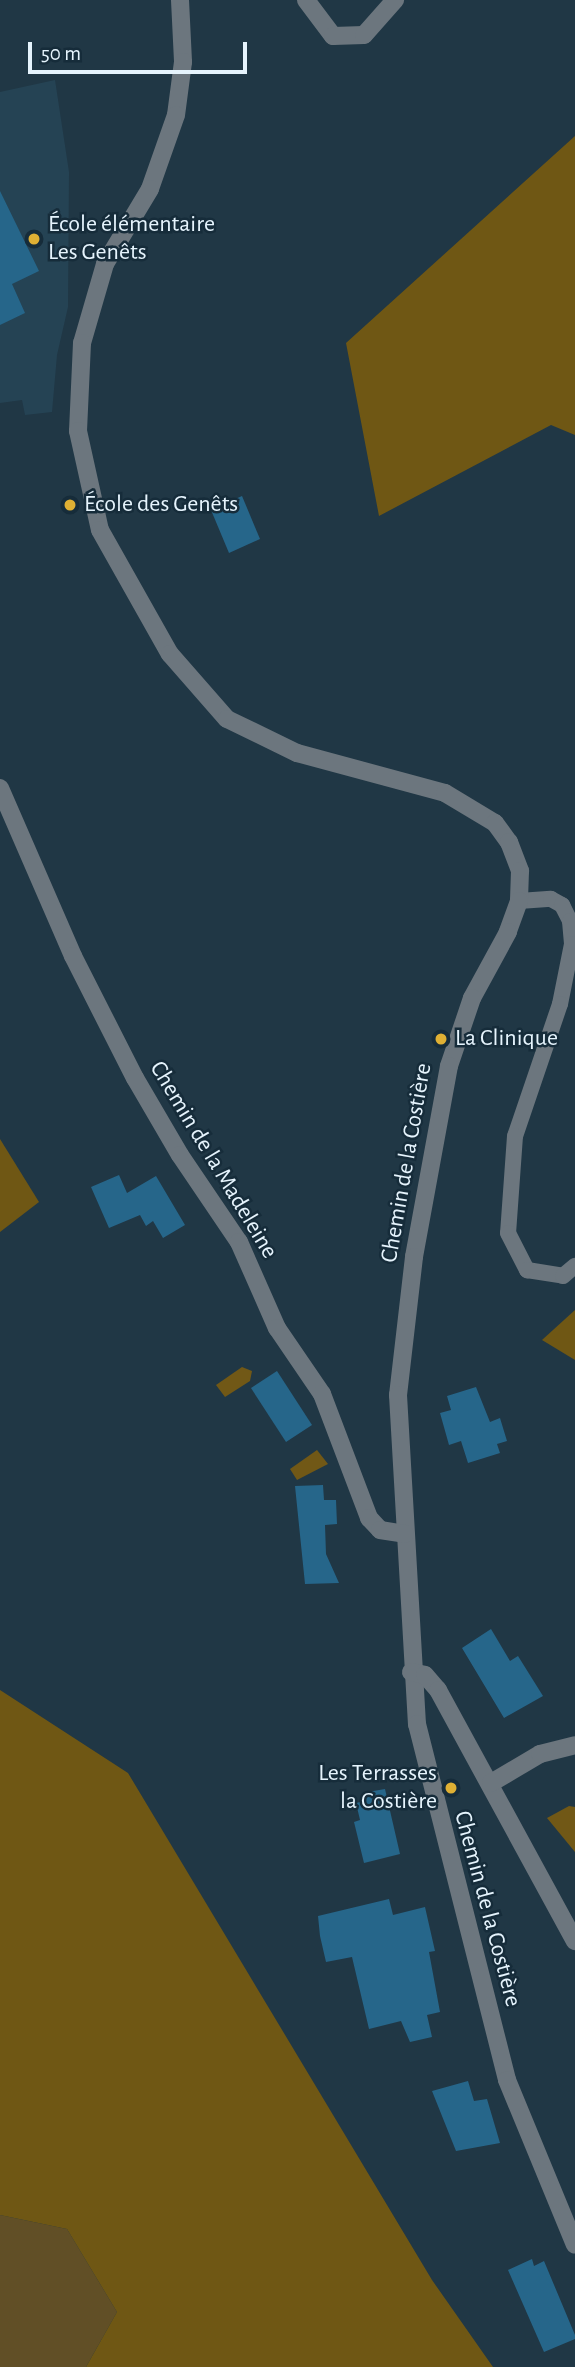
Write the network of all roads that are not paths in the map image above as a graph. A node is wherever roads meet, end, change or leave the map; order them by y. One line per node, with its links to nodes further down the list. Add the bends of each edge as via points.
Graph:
1 (180, 0): 5 (street, Chemin de la Costière, via 183,62 173,126 150,189 105,264 82,343 78,431 100,530 170,654 227,719 297,753 445,793 480,812 502,831 515,855 521,879)
2 (306, 0): 3 (street, via 333,36 364,35)
3 (395, 0)
4 (0, 788): 7 (street, Chemin de la Madeleine, via 72,956 135,1079 239,1242 277,1328 322,1394 369,1518 380,1530)
5 (519, 901): 6 (lane, via 551,899 562,905 570,921 572,944 556,1017 515,1136 508,1233 527,1270 563,1276); 7 (street, Chemin de la Costière, via 454,1046 414,1257 399,1371)
6 (575, 1266)
7 (405, 1534): 8 (street, Chemin de la Costière)
8 (411, 1672): 10 (street, via 433,1681); 12 (street, Chemin de la Costière, via 431,1789 507,2080)
9 (575, 1745): 10 (street, via 540,1754)
10 (491, 1783): 11 (street)
11 (575, 1941)
12 (575, 2245)

